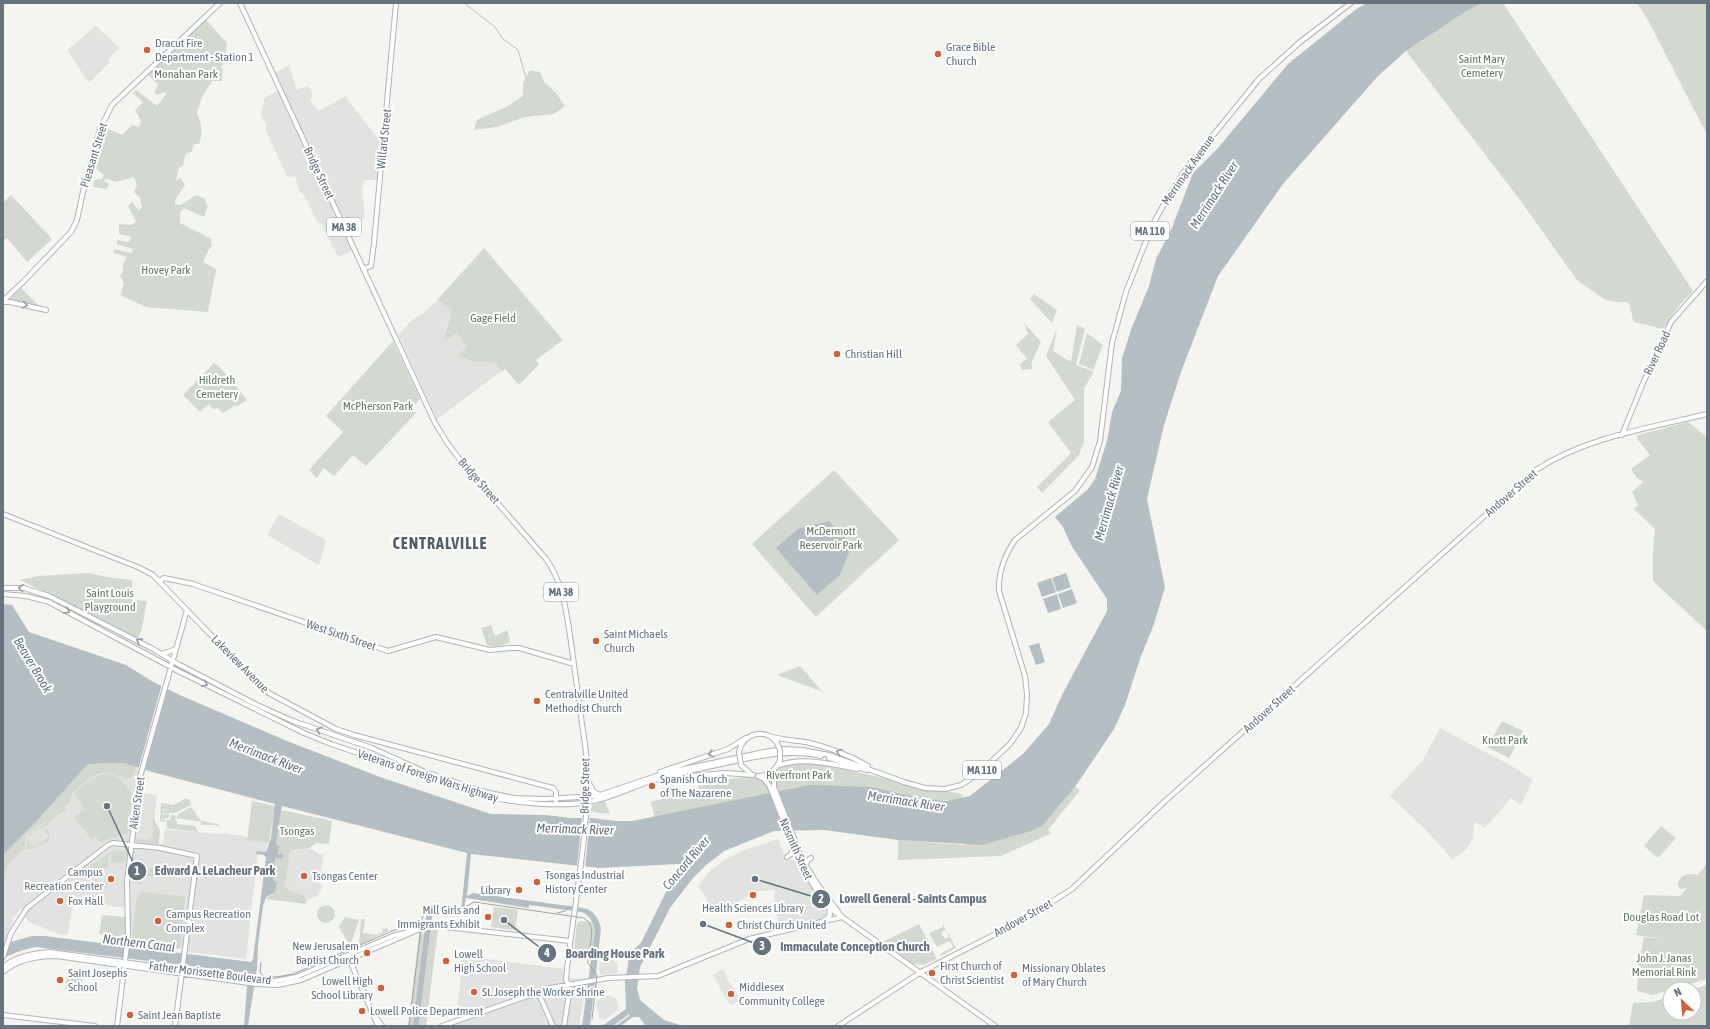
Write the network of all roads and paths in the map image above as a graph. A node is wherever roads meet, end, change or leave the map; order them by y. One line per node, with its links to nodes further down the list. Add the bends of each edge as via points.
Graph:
1 (220, 3): 7 (main road, Pleasant Street, via 112,105 100,129 77,220 71,232)
2 (240, 3): 5 (main road, Bridge Street / MA 38)
3 (396, 3): 5 (main road, Willard Street, via 374,243 371,266)
4 (1351, 3): 11 (main road, Merrimack Avenue / MA 110, via 1300,42 1259,79 1188,166 1169,195 1152,226 1126,292 1112,343 1100,441 1092,467 1075,491)
5 (363, 269): 20 (main road, Bridge Street / MA 38, via 432,416 448,444 552,568 565,605)
6 (1707, 280): 10 (main road, River Road, via 1671,322)
7 (3, 302): 8 (main road, one-way to 8)
8 (46, 310)
9 (1707, 414): 10 (main road, Andover Street)
10 (1622, 435): 55 (main road, Andover Street, via 1554,459 1522,481 1164,802 1072,889 1023,920)
11 (1049, 512): 31 (main road, Veterans of Foreign Wars Highway / MA 110, via 1015,540 1002,566 999,581 999,591 1027,689 1024,718 1016,736 1006,749 978,774 955,787 930,789)
12 (3, 514): 13 (main road, Lakeview Avenue, via 140,568)
13 (159, 581): 16 (main road, Lakeview Avenue); 20 (main road, West Sixth Street, via 164,578 193,584 388,651 436,637 490,650 519,648)
14 (3, 588): 18 (main road, one-way to 14, via 43,593 24,588)
15 (3, 594): 21 (main road, one-way to 21, via 49,602)
16 (187, 610): 17 (main road, Aiken Street); 38 (main road, Lakeview Avenue, via 265,691 336,729 553,788)
17 (176, 649): 18 (main road); 19 (main road, Aiken Street)
18 (162, 654): 19 (main road)
19 (173, 661): 21 (main road, Aiken Street); 22 (main road, Veterans of Foreign Wars Highway, one-way to 19, via 270,712)
20 (574, 664): 34 (main road, Bridge Street / MA 38)
21 (171, 666): 25 (main road, Veterans of Foreign Wars Highway, one-way to 25, via 290,726); 40 (main road, Aiken Street, via 141,773)
22 (335, 735): 25 (main road, via 330,738); 26 (main road, Veterans of Foreign Wars Highway)
23 (769, 736): 24 (main road, MA 110, via 757,734); 28 (main road, bridge, via 780,750); 31 (main road, MA 110, one-way to 23, via 851,757 826,748)
24 (746, 738): 30 (main road, bridge, via 739,752 741,765); 33 (main road, one-way to 33, via 730,748)
25 (332, 744): 27 (main road, Veterans of Foreign Wars Highway)
26 (362, 745): 27 (main road); 38 (main road, Veterans of Foreign Wars Highway, via 425,772 489,794)
27 (360, 753): 38 (main road, Veterans of Foreign Wars Highway, via 491,798 512,802)
28 (777, 766): 29 (main road); 31 (main road, MA 110, via 791,762 814,762)
29 (774, 770): 30 (main road, via 765,775); 35 (main road, Nesmith Street)
30 (756, 775): 32 (main road, via 721,773); 35 (main road, Nesmith Street)
31 (886, 776): 32 (main road, Veterans of Foreign Wars Highway, via 822,756 789,752); 33 (main road, Veterans of Foreign Wars Highway, via 829,755 790,749 681,769)
32 (656, 779): 37 (main road, Veterans of Foreign Wars Highway, via 607,797)
33 (643, 780): 36 (main road, Veterans of Foreign Wars Highway)
34 (588, 781): 36 (main road, via 593,791); 37 (main road, Bridge Street / MA 38)
35 (772, 788): 39 (main road, Nesmith Street)
36 (602, 795): 37 (main road, Veterans of Foreign Wars Highway)
37 (587, 800): 38 (main road, Veterans of Foreign Wars Highway); 48 (main road, Bridge Street, via 581,868)
38 (556, 801)
39 (792, 840): 41 (main road, Nesmith Street); 44 (main road, Nesmith Street)
40 (131, 845): 49 (main road, via 110,843 29,905 13,929); 51 (main road, Aiken Street, via 126,893 128,926); 53 (main road, via 197,856)
41 (794, 848): 42 (main road, via 792,854); 45 (main road, Nesmith Street, via 810,881)
42 (787, 857)
43 (811, 858): 44 (main road, via 807,861)
44 (806, 867): 46 (main road, Nesmith Street)
45 (829, 906): 46 (main road, Nesmith Street); 47 (main road, via 830,914)
46 (842, 917): 47 (main road); 55 (main road, Nesmith Street)
47 (823, 921): 56 (main road, via 749,939 662,975)
48 (570, 941): 50 (main road, Father Morissette Boulevard, via 441,925 415,931); 56 (main road, Bridge Street, via 566,980)
49 (3, 957)
50 (348, 957): 53 (main road, Father Morissette Boulevard, via 296,977 275,981 255,982); 59 (main road)
51 (125, 962): 52 (main road, Father Morissette Boulevard, via 50,952 12,960); 53 (main road, Father Morissette Boulevard); 54 (main road, Father Morissette Boulevard, via 46,956 19,962); 62 (main road, Aiken Street)
52 (3, 967)
53 (182, 970): 63 (main road)
54 (3, 972)
55 (920, 972): 68 (main road, Andover Street); 69 (main road, Nesmith Street)
56 (568, 984): 57 (main road); 67 (main road, Bridge Street, via 570,988)
57 (538, 992): 65 (main road); 66 (main road)
58 (3, 1015): 61 (main road)
59 (375, 1017): 60 (main road); 64 (main road)
60 (377, 1025)
61 (95, 1026)
62 (117, 1026)
63 (175, 1026)
64 (382, 1026)
65 (442, 1026)
66 (553, 1026)
67 (564, 1026)
68 (838, 1026)
69 (995, 1026)

